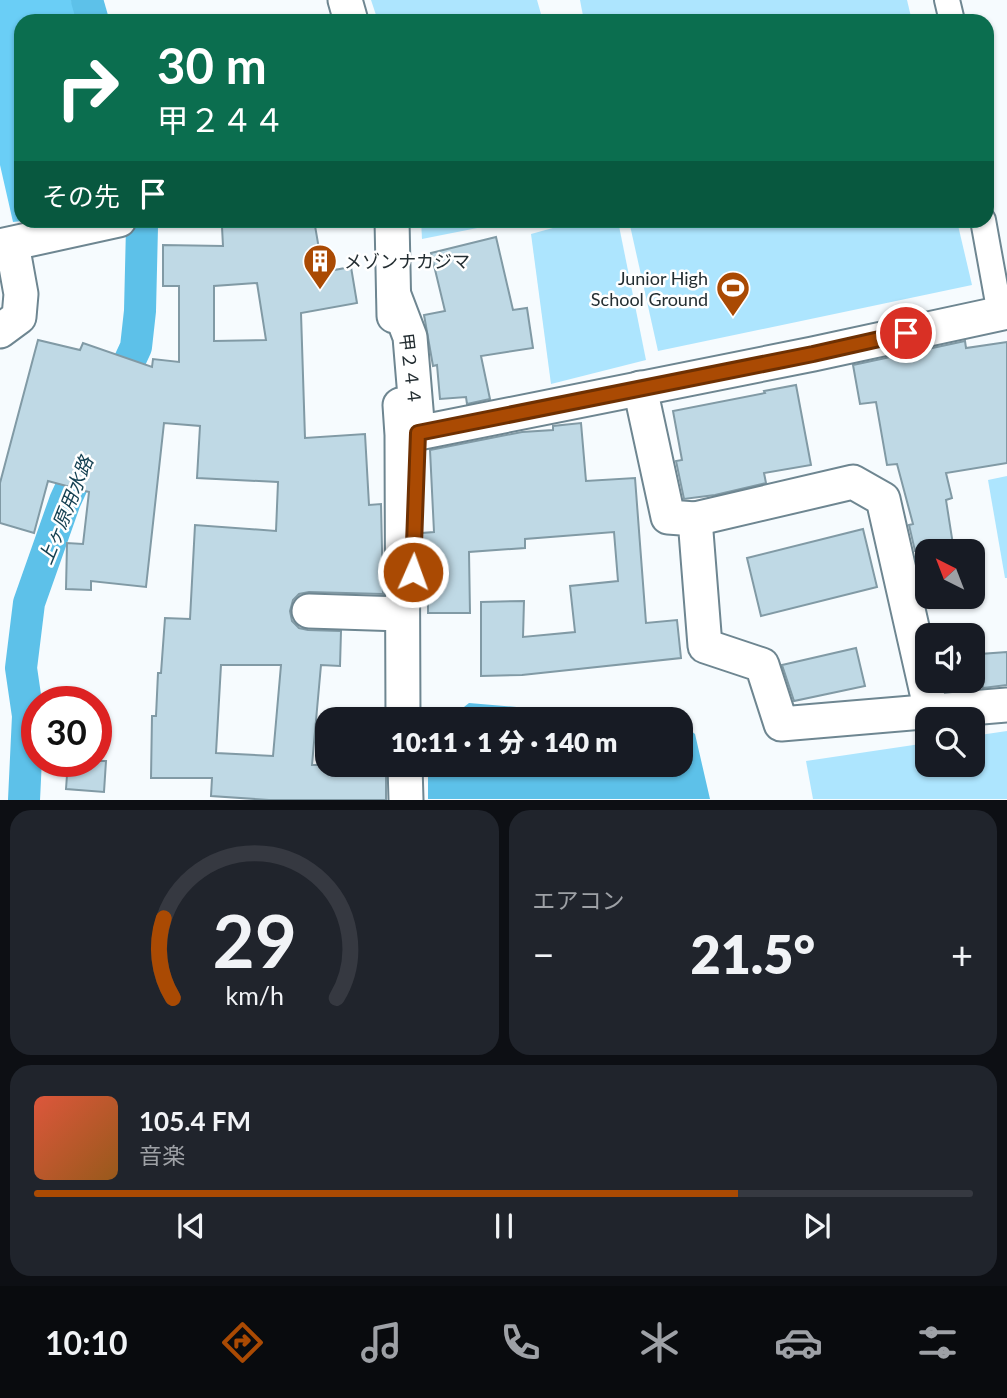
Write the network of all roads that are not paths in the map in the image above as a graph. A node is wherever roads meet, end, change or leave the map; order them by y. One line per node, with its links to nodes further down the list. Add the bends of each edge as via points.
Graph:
1 (83, 228): 4 (street)
2 (392, 228): 5 (street)
3 (985, 228): 6 (street)
4 (6, 245): 7 (street, via 21,294 19,317)
5 (394, 295): 9 (street, 甲２４４, via 410,337); 11 (street, via 402,435)
6 (1004, 313): 8 (street)
7 (0, 331)
8 (640, 388): 9 (street); 10 (street, via 668,517)
9 (418, 433): 11 (street, 甲２４４, via 413,572)
10 (695, 519): 15 (street, via 853,482 883,499); 17 (street, via 705,646 762,665 781,724)
11 (402, 603): 12 (street); 14 (street)
12 (309, 611)
13 (1007, 705): 16 (street)
14 (403, 707)
15 (930, 707)
16 (982, 707)
17 (915, 712)
18 (405, 777): 19 (street)
19 (406, 800)

